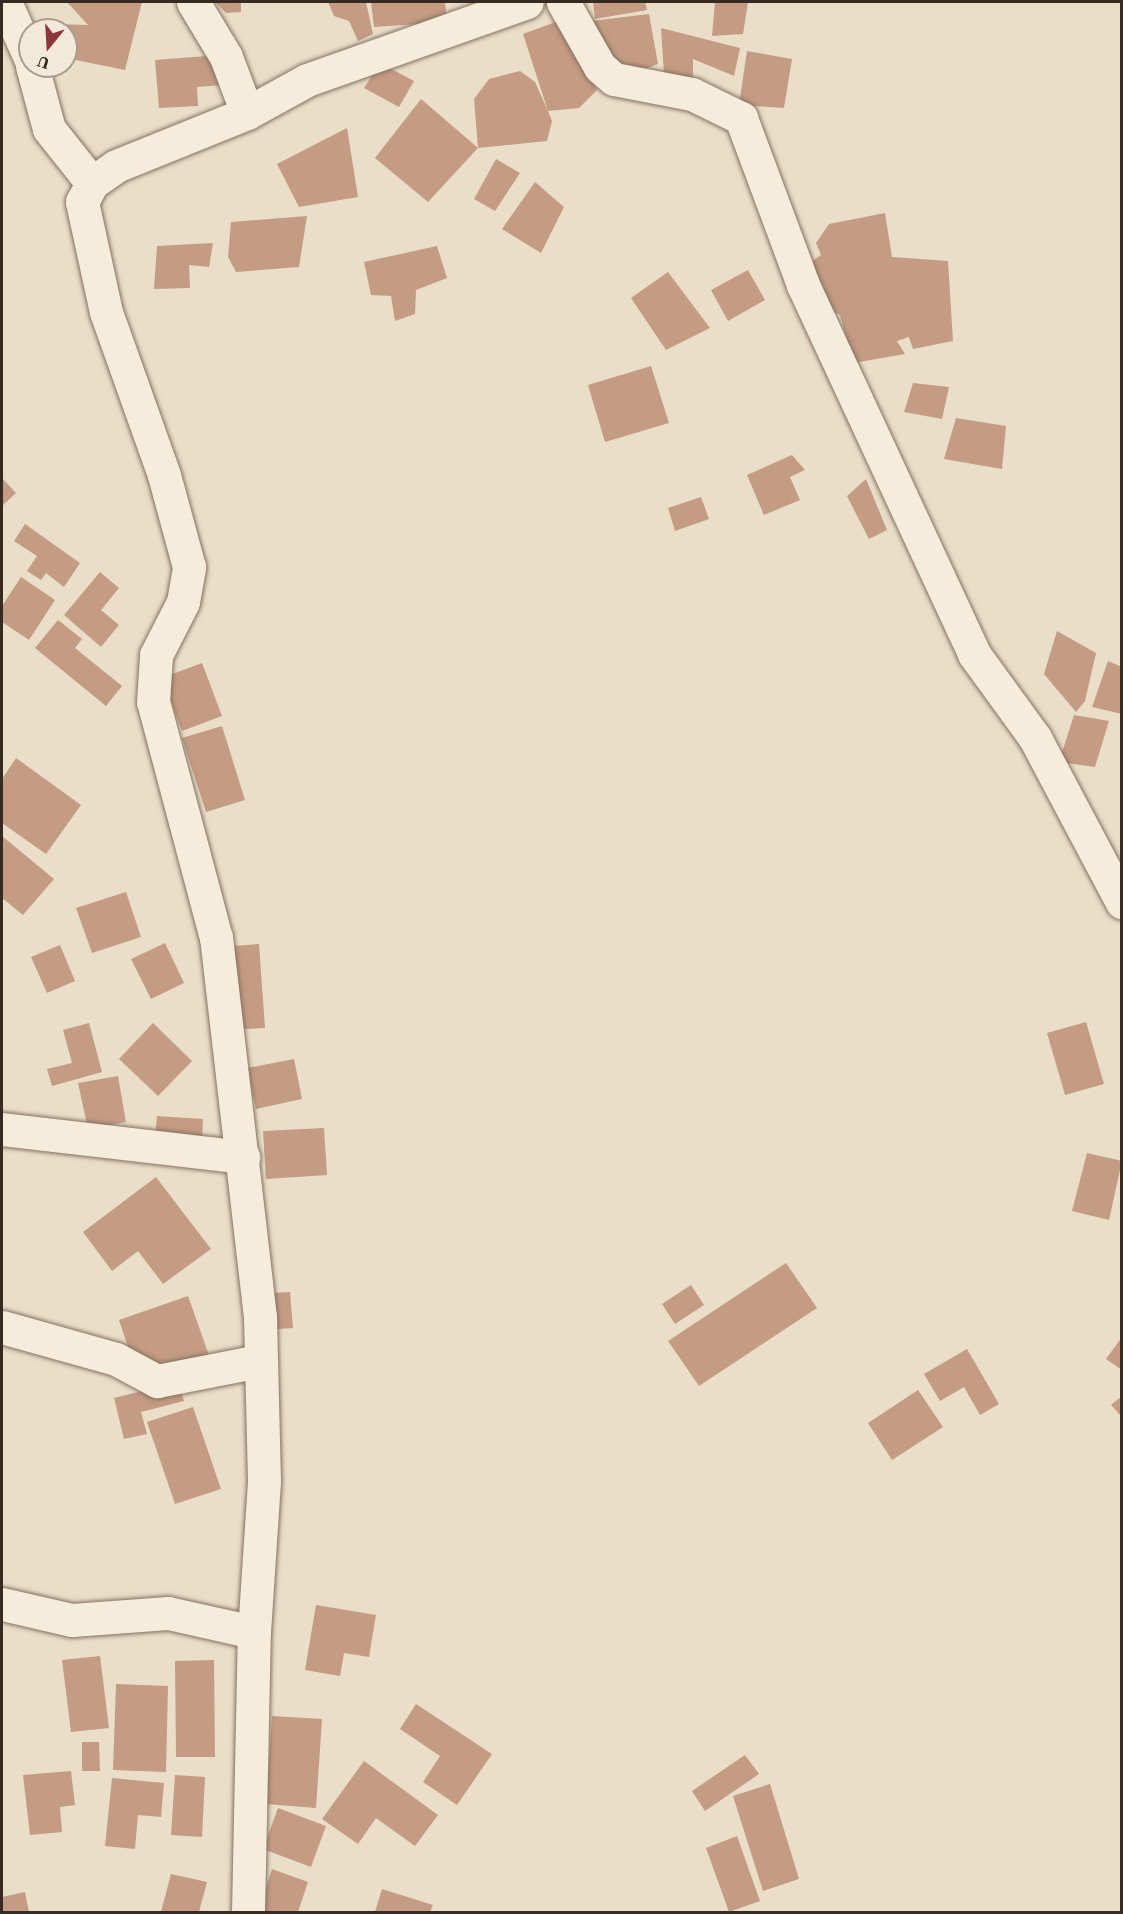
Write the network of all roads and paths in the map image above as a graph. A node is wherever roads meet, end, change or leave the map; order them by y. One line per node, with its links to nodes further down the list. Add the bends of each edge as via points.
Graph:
1 (5, 2): 5 (street)
2 (193, 2): 7 (street, via 226,57)
3 (527, 2): 7 (street, via 307,80)
4 (563, 2): 9 (street, via 600,67 614,79 692,94 741,118 802,285 974,654 1041,747)
5 (18, 31)
6 (35, 78): 8 (street, via 49,129)
7 (246, 113): 8 (street, via 116,166)
8 (92, 183): 11 (street, via 82,202 86,236 189,567 183,602 156,655 153,702 216,938)
9 (1122, 902)
10 (2, 1129): 11 (street)
11 (243, 1156): 13 (street, via 260,1317)
12 (2, 1327): 13 (street, via 116,1359 157,1381)
13 (259, 1361): 15 (street, via 264,1481)
14 (2, 1604): 15 (street, via 72,1620 168,1613)
15 (254, 1632): 16 (street)
16 (248, 1912)

